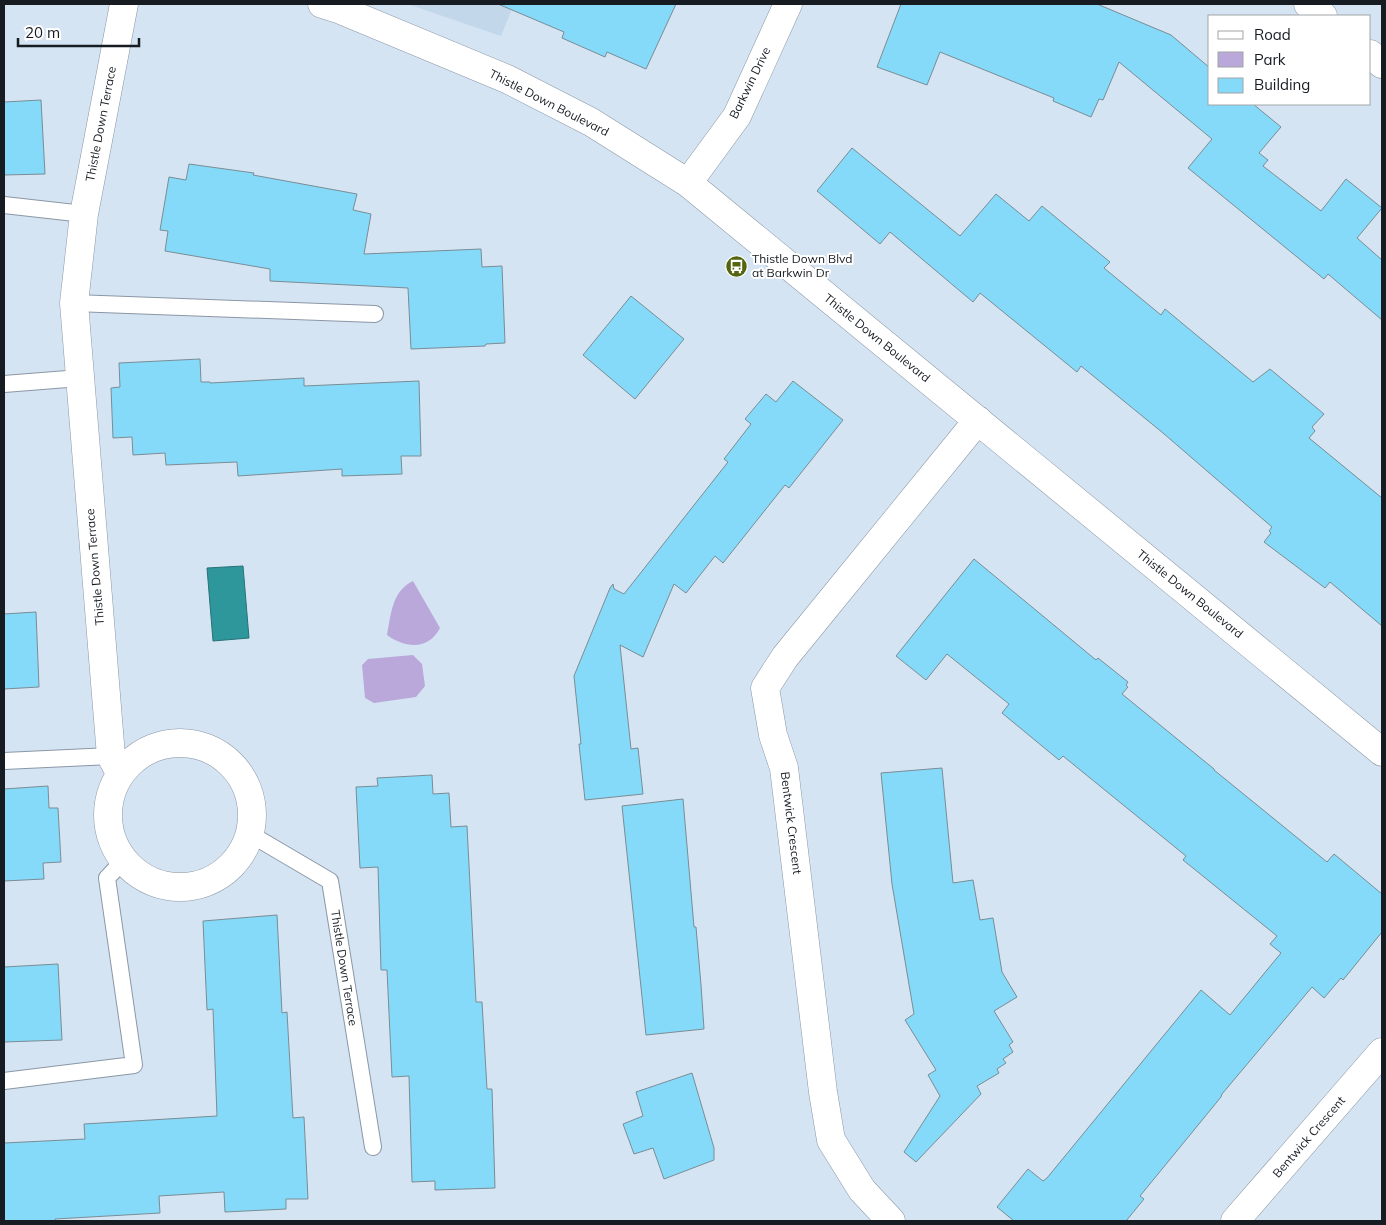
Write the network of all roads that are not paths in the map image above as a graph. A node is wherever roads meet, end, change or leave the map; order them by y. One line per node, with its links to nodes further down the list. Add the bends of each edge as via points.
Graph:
1 (124, 4): 10 (street, Thistle Down Terrace)
2 (322, 4): 8 (street, Thistle Down Boulevard, via 507,78 591,122)
3 (788, 4): 8 (street, Barkwin Drive, via 737,116)
4 (1308, 4): 5 (street)
5 (1322, 15)
6 (1371, 55): 7 (street)
7 (1382, 64)
8 (688, 183): 15 (street, Thistle Down Boulevard)
9 (4, 206): 10 (lane)
10 (84, 214): 11 (street, Thistle Down Terrace)
11 (74, 304): 12 (lane); 13 (street, Thistle Down Terrace)
12 (376, 314)
13 (80, 378): 14 (lane); 18 (street, Thistle Down Terrace)
14 (4, 384)
15 (978, 420): 16 (street, Thistle Down Boulevard); 24 (street, Bentwick Crescent, via 785,657 765,688 773,735 784,768 831,1140 862,1190)
16 (1382, 752)
17 (4, 761): 18 (lane)
18 (115, 764): 19 (street, via 166,743 192,743 216,752 235,768 246,784 252,809); 20 (street, via 108,821 114,845)
19 (250, 834): 20 (street, via 239,857 214,879 190,886 165,886 140,875); 23 (lane, Thistle Down Terrace, via 330,881)
20 (124, 860): 22 (lane, via 107,878 134,1065)
21 (1382, 1052): 25 (street, Bentwick Crescent)
22 (4, 1081)
23 (372, 1147)
24 (891, 1221)
25 (1236, 1221)

